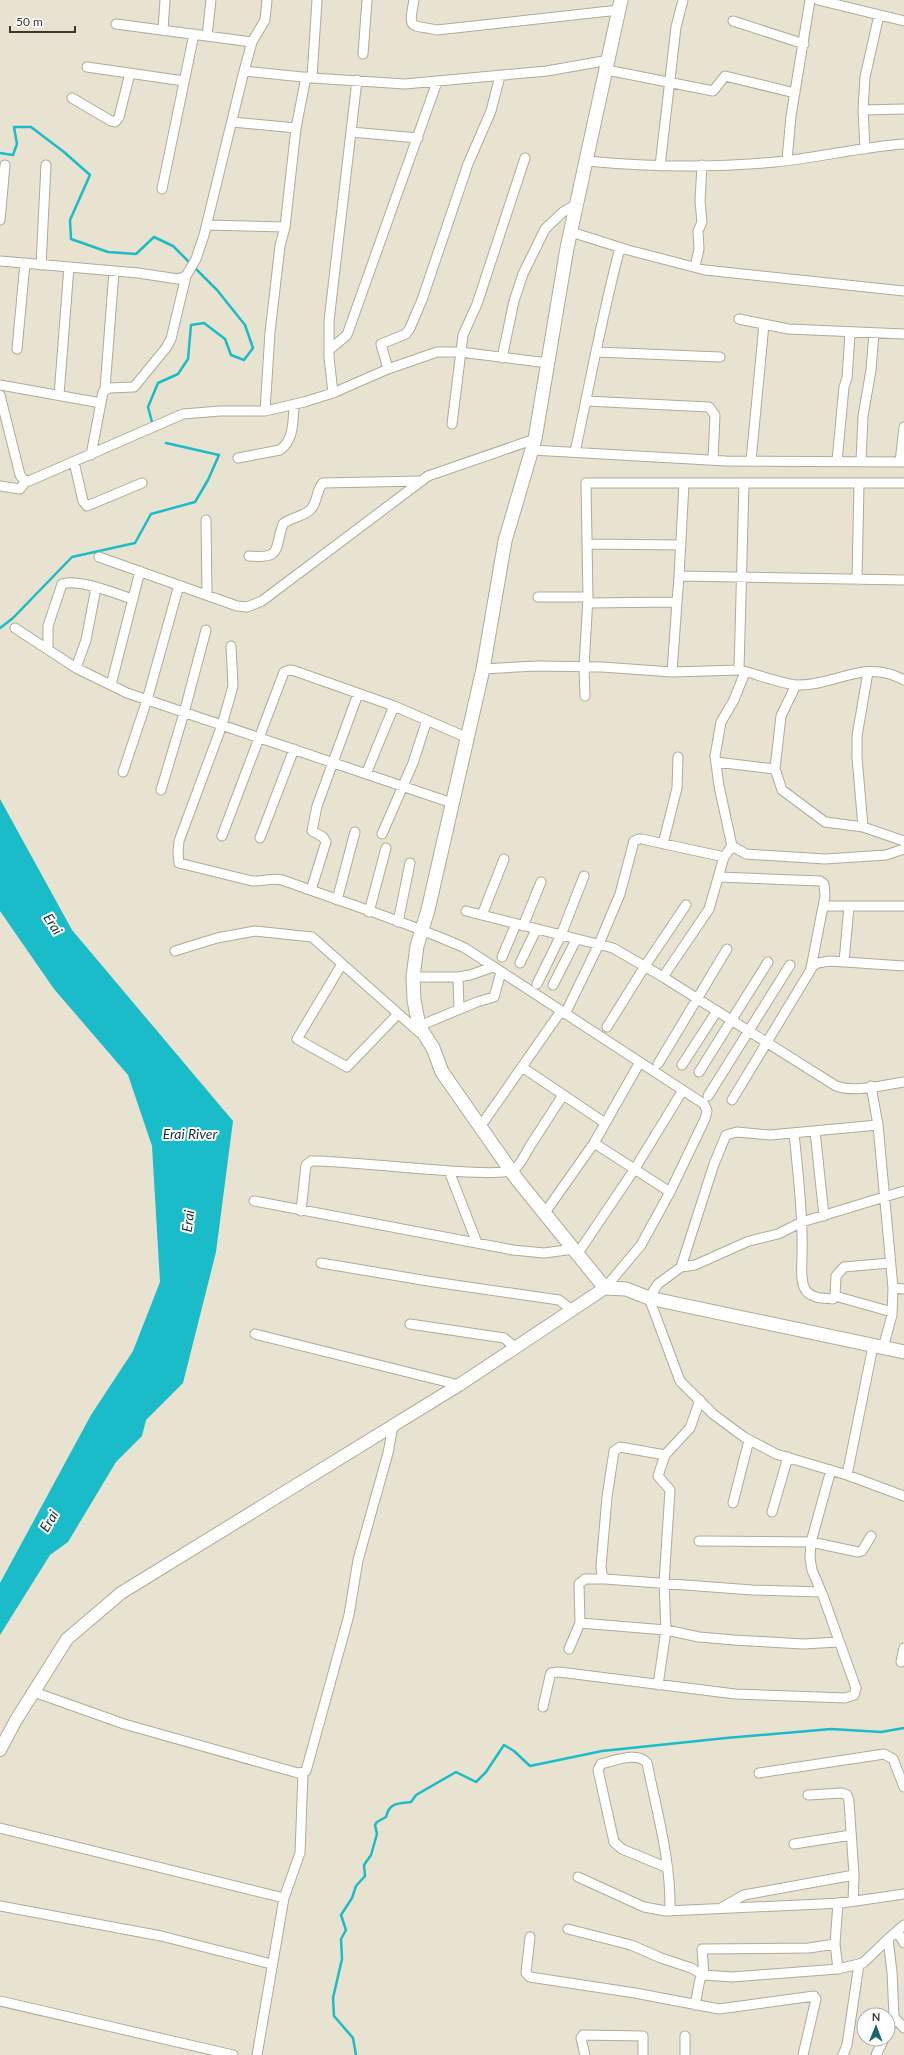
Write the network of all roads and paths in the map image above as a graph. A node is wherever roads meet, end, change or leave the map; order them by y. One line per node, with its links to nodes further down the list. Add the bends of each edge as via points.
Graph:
1 (165, 0): 15 (street)
2 (211, 0): 17 (street)
3 (267, 0): 18 (street, via 266,20)
4 (317, 0): 26 (street)
5 (367, 0): 20 (street)
6 (414, 0): 10 (street, via 410,20 412,24 417,28 437,30)
7 (683, 0): 30 (street, via 676,27)
8 (810, 0): 19 (street)
9 (818, 0): 11 (street)
10 (620, 5): 21 (main road)
11 (879, 15): 13 (street); 34 (street, via 864,78)
12 (732, 21): 19 (street)
13 (904, 21)
14 (116, 24): 15 (street)
15 (163, 30): 16 (street)
16 (194, 34): 17 (street); 28 (street)
17 (207, 36): 18 (street)
18 (252, 42): 23 (street)
19 (804, 44): 31 (street)
20 (363, 54)
21 (608, 65): 25 (street); 30 (street); 43 (main road)
22 (87, 67): 24 (street)
23 (244, 71): 26 (street); 35 (street)
24 (130, 73): 28 (street); 32 (street, via 119,117 115,122)
25 (500, 76): 29 (street); 75 (street, via 491,111 468,164 410,328 406,334 381,344)
26 (309, 78): 27 (street); 36 (street)
27 (357, 80): 29 (street, via 405,84); 37 (street)
28 (184, 81): 48 (street)
29 (437, 82): 38 (street)
30 (671, 82): 31 (street, via 713,91 725,76); 47 (street)
31 (795, 93): 42 (street)
32 (72, 98)
33 (904, 109): 34 (street)
34 (863, 110): 40 (street)
35 (232, 122): 36 (street); 51 (street)
36 (296, 128): 52 (street)
37 (351, 132): 38 (street); 69 (street, via 328,321)
38 (418, 138): 69 (street, via 347,335)
39 (904, 144): 40 (street)
40 (865, 149): 42 (street)
41 (525, 158): 70 (street, via 477,304 462,335)
42 (786, 160): 46 (street)
43 (587, 161): 47 (street); 49 (main road)
44 (5, 164): 50 (street)
45 (46, 165): 57 (street)
46 (702, 165): 47 (street); 59 (street, via 702,222 698,231 699,249)
47 (660, 166)
48 (162, 189)
49 (577, 204): 53 (main road); 73 (street, via 563,212 545,229 523,274 514,301)
50 (0, 220)
51 (207, 225): 52 (street); 61 (street)
52 (285, 227): 84 (street, via 280,246 270,332)
53 (570, 232): 54 (street); 74 (main road)
54 (620, 248): 59 (street); 71 (street, via 604,307)
55 (0, 261): 56 (street)
56 (25, 264): 57 (street); 68 (street)
57 (41, 265): 58 (street)
58 (69, 267): 60 (street); 80 (street)
59 (695, 267): 62 (street)
60 (114, 271): 61 (street, via 178,279); 77 (street)
61 (188, 275): 77 (street, via 166,348 134,387)
62 (904, 291)
63 (739, 319): 64 (street)
64 (764, 324): 65 (street, via 788,329); 92 (street)
65 (850, 333): 66 (street); 93 (street)
66 (874, 333): 67 (street); 94 (street, via 863,416)
67 (904, 334)
68 (17, 349)
69 (329, 350): 78 (street)
70 (460, 352): 73 (street); 75 (street, via 437,352); 85 (street)
71 (597, 352): 72 (street); 81 (street)
72 (720, 357)
73 (502, 358): 74 (street)
74 (548, 363): 87 (main road)
75 (388, 369): 78 (street)
76 (0, 385): 80 (street)
77 (105, 389): 82 (street)
78 (333, 393): 83 (street)
79 (0, 395): 97 (street, via 20,475)
80 (59, 395): 82 (street)
81 (586, 401): 88 (street); 91 (street, via 709,407 716,415)
82 (101, 403): 89 (street)
83 (294, 405): 84 (street); 90 (street, via 293,423 289,441 285,446 280,450)
84 (265, 411): 89 (street, via 183,414)
85 (452, 424)
86 (904, 427): 96 (street)
87 (533, 445): 88 (street); 98 (street, via 428,476); 128 (main road, via 505,541)
88 (575, 452): 91 (street)
89 (91, 455): 95 (street)
90 (238, 458)
91 (713, 460): 92 (street)
92 (751, 461): 93 (street)
93 (837, 461): 94 (street)
94 (861, 461): 96 (street)
95 (74, 462): 97 (street); 99 (street, via 83,501 88,506)
96 (902, 462)
97 (26, 481): 104 (street, via 20,489)
98 (419, 481): 108 (street, via 323,483 310,510 284,524 274,552 268,556); 117 (street, via 257,604 243,607)
99 (142, 483)
100 (744, 483): 101 (street); 102 (street); 112 (street)
101 (684, 484): 106 (street, via 586,483); 107 (street)
102 (859, 484): 103 (street); 113 (street)
103 (904, 484)
104 (0, 486)
105 (206, 520): 117 (street)
106 (587, 544): 107 (street); 120 (street)
107 (681, 545): 111 (street)
108 (248, 556)
109 (99, 557): 110 (street)
110 (140, 571): 115 (street); 119 (street)
111 (679, 576): 112 (street); 121 (street)
112 (741, 579): 113 (street); 129 (street)
113 (857, 580): 114 (street)
114 (904, 580)
115 (179, 585): 117 (street); 137 (street)
116 (96, 588): 119 (street); 125 (street, via 71,582 62,584 48,626); 127 (street, via 86,640)
117 (207, 595)
118 (538, 597): 120 (street)
119 (133, 599): 133 (street)
120 (588, 600): 121 (street); 126 (street)
121 (677, 602): 130 (street)
122 (15, 628): 125 (street)
123 (206, 630): 139 (street)
124 (231, 646): 141 (street, via 233,686)
125 (48, 649): 127 (street)
126 (584, 666): 128 (street); 130 (street); 136 (street)
127 (76, 668): 133 (street)
128 (482, 669): 143 (main road)
129 (742, 671): 130 (street); 134 (street); 146 (street, via 734,700 721,722)
130 (672, 672)
131 (868, 672): 132 (street, via 892,673); 134 (street, via 854,673 830,681); 154 (street, via 857,736)
132 (904, 680)
133 (111, 685): 137 (street)
134 (796, 685): 148 (street, via 781,716)
135 (358, 694): 138 (street); 142 (street, via 295,671 286,671); 147 (street)
136 (585, 696)
137 (147, 700): 139 (street); 149 (street)
138 (394, 706): 140 (street); 150 (street)
139 (184, 713): 141 (street); 152 (street)
140 (427, 720): 143 (street); 151 (street)
141 (222, 725): 142 (street); 170 (street, via 179,841 179,863 252,881 277,878)
142 (259, 737): 144 (street); 157 (street)
143 (468, 738): 153 (main road)
144 (294, 749): 147 (street); 158 (street)
145 (678, 757): 160 (street, via 676,793)
146 (716, 762): 148 (street); 161 (street)
147 (333, 764): 150 (street); 170 (street, via 317,806 312,831 323,837 326,842)
148 (775, 769): 154 (street, via 782,790 825,822)
149 (123, 772)
150 (366, 774): 151 (street)
151 (402, 787): 153 (street); 156 (street)
152 (161, 790)
153 (452, 804): 181 (main road)
154 (863, 826): 159 (street)
155 (355, 832): 171 (street)
156 (382, 834)
157 (222, 836)
158 (260, 838)
159 (904, 840)
160 (663, 844): 164 (street); 185 (street, via 639,839 634,841 620,894)
161 (732, 846): 163 (street, via 746,854 825,859 886,855); 164 (street)
162 (386, 848): 177 (street)
163 (904, 849)
164 (724, 857): 168 (street)
165 (504, 859): 178 (street)
166 (410, 863): 179 (street)
167 (584, 876): 183 (street)
168 (720, 877): 173 (street, via 820,881 826,889); 201 (street, via 709,909)
169 (541, 882): 180 (street)
170 (311, 890): 171 (street)
171 (337, 900): 177 (street)
172 (686, 905): 193 (street)
173 (824, 906): 174 (street); 197 (street)
174 (849, 906): 175 (street); 190 (street)
175 (904, 906)
176 (466, 911): 178 (street)
177 (369, 912): 179 (street)
178 (482, 915): 180 (street)
179 (398, 922): 181 (street)
180 (519, 925): 182 (street); 188 (street)
181 (422, 929): 196 (street, via 465,948); 199 (main road)
182 (536, 930): 183 (street); 191 (street)
183 (561, 935): 184 (street); 202 (street)
184 (576, 940): 185 (street); 203 (street)
185 (599, 944): 193 (street, via 613,948); 207 (street)
186 (727, 948): 204 (street)
187 (175, 951): 192 (street, via 243,932 268,931 312,937)
188 (502, 957)
189 (768, 962): 209 (street)
190 (844, 962): 195 (street); 197 (street, via 823,962)
191 (520, 963)
192 (342, 964): 208 (street); 208 (street, via 296,1039 347,1067)
193 (645, 966): 201 (street); 210 (street)
194 (790, 966): 212 (street)
195 (904, 966)
196 (493, 967): 198 (street); 200 (street, via 470,976)
197 (811, 968): 213 (street)
198 (501, 972): 205 (street, via 494,997); 207 (street)
199 (413, 977): 200 (street); 211 (main road, via 414,1000)
200 (458, 977): 205 (street)
201 (663, 977): 204 (street)
202 (537, 984)
203 (553, 985)
204 (697, 999): 206 (street); 215 (street)
205 (459, 1009): 211 (street)
206 (717, 1011): 209 (street); 216 (street)
207 (563, 1012): 214 (street); 217 (street)
208 (398, 1014): 211 (street)
209 (731, 1021): 212 (street); 218 (street)
210 (607, 1027)
211 (422, 1031): 227 (main road, via 433,1048 442,1072)
212 (749, 1032): 213 (street); 223 (street)
213 (767, 1042): 220 (street, via 836,1086 855,1090); 224 (street)
214 (640, 1062): 221 (street); 225 (street)
215 (658, 1064)
216 (682, 1065)
217 (522, 1067): 222 (street); 227 (street)
218 (699, 1072)
219 (904, 1082): 220 (street)
220 (871, 1086): 226 (street)
221 (683, 1090): 231 (street); 235 (street, via 704,1104 707,1114)
222 (563, 1095): 225 (street); 233 (street, via 527,1152)
223 (708, 1096)
224 (732, 1100)
225 (605, 1123): 230 (street)
226 (878, 1125): 228 (street); 236 (street)
227 (480, 1127): 233 (main road)
228 (815, 1131): 229 (street); 240 (street)
229 (794, 1133): 241 (street); 246 (street, via 770,1135 734,1132 724,1137)
230 (594, 1143): 231 (street); 239 (street)
231 (634, 1170): 235 (street); 243 (street)
232 (449, 1171): 233 (street); 238 (street, via 309,1162 306,1164); 242 (street)
233 (511, 1171): 239 (main road)
234 (904, 1191): 236 (street)
235 (670, 1192): 247 (street, via 641,1245)
236 (885, 1197): 240 (street); 245 (street)
237 (254, 1201): 238 (street)
238 (301, 1211): 242 (street)
239 (544, 1214): 243 (main road)
240 (824, 1216): 241 (street)
241 (802, 1222): 246 (street, via 778,1234 749,1241 695,1265); 250 (street, via 802,1278 805,1289 817,1298 832,1299)
242 (477, 1243): 243 (street, via 529,1252)
243 (576, 1251): 247 (main road)
244 (321, 1263): 252 (street, via 560,1300)
245 (890, 1263): 248 (street); 250 (street, via 844,1267 836,1276)
246 (681, 1268): 251 (street, via 658,1284)
247 (605, 1288): 251 (main road, via 626,1289); 252 (street)
248 (892, 1288): 249 (street); 253 (street)
249 (904, 1289)
250 (835, 1296): 253 (street)
251 (649, 1298): 256 (main road); 260 (street, via 680,1381)
252 (572, 1310): 257 (street)
253 (892, 1312): 256 (street)
254 (410, 1324): 257 (street, via 504,1338)
255 (255, 1334): 259 (street)
256 (878, 1347): 258 (main road); 266 (street)
257 (516, 1348): 259 (street)
258 (904, 1352)
259 (458, 1385): 261 (street)
260 (700, 1400): 262 (street, via 713,1414); 263 (street, via 688,1431)
261 (393, 1426): 283 (street, via 121,1593 67,1639); 287 (street, via 358,1560 349,1615 310,1760)
262 (749, 1440): 264 (street, via 776,1454); 268 (street)
263 (665, 1455): 273 (street, via 620,1447 614,1451 607,1491 600,1567); 274 (street, via 658,1476 670,1490)
264 (788, 1457): 265 (street); 269 (street)
265 (831, 1470): 266 (street); 272 (street)
266 (847, 1475): 267 (street)
267 (904, 1496)
268 (733, 1503)
269 (772, 1512)
270 (871, 1536): 272 (street, via 862,1551 858,1552)
271 (699, 1541): 272 (street)
272 (811, 1542): 275 (street, via 812,1570)
273 (607, 1579): 274 (street); 276 (street, via 585,1579 579,1584)
274 (664, 1583): 275 (street); 277 (street)
275 (822, 1592): 278 (street)
276 (580, 1623): 277 (street); 280 (street)
277 (666, 1630): 278 (street, via 699,1637 734,1640 803,1644); 282 (street)
278 (839, 1642): 282 (street, via 856,1688 854,1695 850,1697 735,1694)
279 (904, 1648): 281 (street)
280 (570, 1649)
281 (901, 1662)
282 (658, 1685): 284 (street, via 555,1672 550,1676)
283 (34, 1692): 285 (street); 287 (street, via 124,1724)
284 (543, 1707)
285 (0, 1750)
286 (759, 1772): 288 (street, via 884,1754 892,1759)
287 (303, 1773): 297 (street, via 300,1854)
288 (904, 1787)
289 (808, 1794): 291 (street, via 839,1792 847,1795)
290 (0, 1828): 297 (street)
291 (851, 1835): 292 (street); 294 (street)
292 (794, 1844)
293 (668, 1868): 293 (street, via 647,1762 639,1757 601,1764 598,1770 614,1842 622,1849); 302 (street)
294 (854, 1875): 298 (street); 301 (street, via 744,1895)
295 (578, 1876): 302 (street, via 644,1907)
296 (904, 1894): 298 (street)
297 (284, 1898): 309 (street)
298 (853, 1901): 299 (street)
299 (838, 1903): 301 (street); 308 (street)
300 (0, 1906): 309 (street, via 161,1936)
301 (720, 1908): 302 (street)
302 (670, 1911)
303 (900, 1928): 306 (street); 307 (street)
304 (568, 1929): 312 (street, via 631,1945)
305 (530, 1937): 314 (street, via 526,1973 530,1977)
306 (888, 1939): 310 (street); 315 (street)
307 (904, 1943)
308 (835, 1944): 311 (street); 312 (street, via 809,1948 702,1949)
309 (271, 1964): 320 (street)
310 (860, 1964): 311 (street); 325 (street, via 847,2045)
311 (838, 1969): 312 (street, via 732,1977)
312 (704, 1975): 314 (street, via 700,1979)
313 (0, 2001): 319 (street)
314 (695, 2005): 324 (street, via 728,2009 814,1996 816,1999)
315 (894, 2007)
316 (896, 2019): 317 (street)
317 (904, 2028)
318 (685, 2036): 323 (street)
319 (233, 2055)
320 (256, 2055)
321 (585, 2055): 322 (street, via 581,2038 583,2035 643,2036)
322 (643, 2055)
323 (685, 2055)
324 (803, 2055)
325 (843, 2055)

